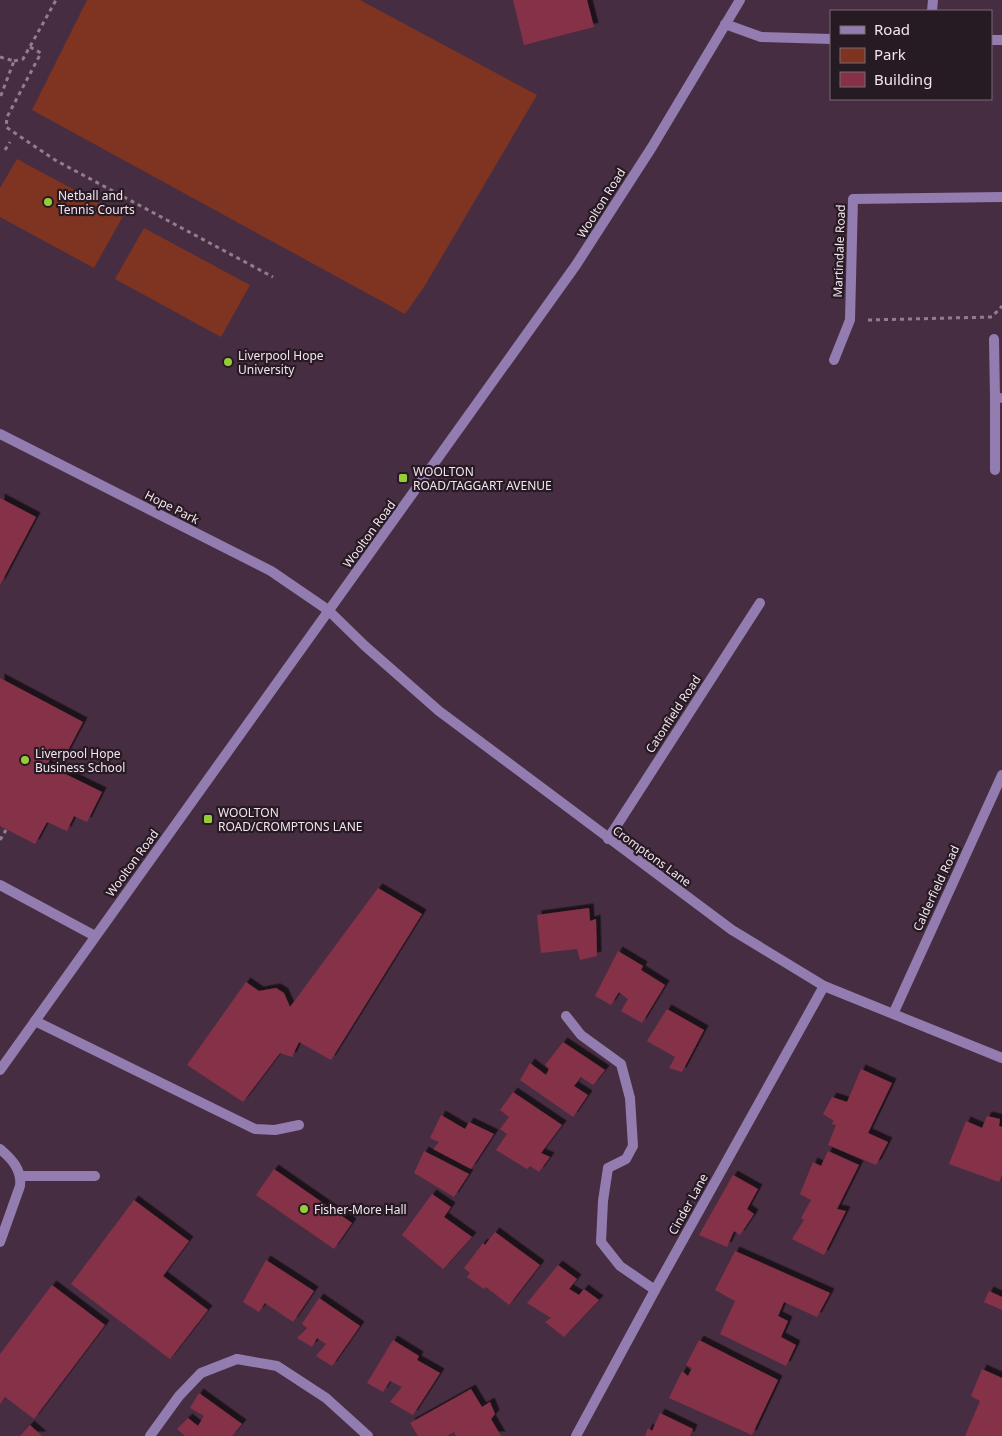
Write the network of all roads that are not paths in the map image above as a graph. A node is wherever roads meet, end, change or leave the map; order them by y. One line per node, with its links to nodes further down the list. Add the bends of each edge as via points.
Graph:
1 (740, 0): 2 (street, Woolton Road)
2 (725, 24): 3 (street, via 761,37); 11 (street, Woolton Road, via 576,266)
3 (830, 39)
4 (1002, 197): 6 (street, Martindale Road, via 853,199 850,320)
5 (994, 339): 7 (street)
6 (834, 360)
7 (999, 398): 9 (street)
8 (0, 434): 11 (street, Hope Park, via 271,571)
9 (995, 470)
10 (760, 603): 13 (street, Catonfield Road)
11 (328, 610): 13 (street, Cromptons Lane, via 439,711); 15 (street, Woolton Road)
12 (1002, 775): 17 (street, Calderfield Road)
13 (608, 839): 16 (street, Cromptons Lane, via 732,930)
14 (0, 885): 15 (street)
15 (95, 936): 19 (street, Woolton Road)
16 (824, 986): 17 (street, Cromptons Lane); 27 (street, Cinder Lane)
17 (894, 1012): 20 (street, Cromptons Lane)
18 (566, 1016): 27 (street, via 581,1035 621,1064 630,1098 632,1146 626,1159 608,1168 601,1242 620,1266)
19 (35, 1021): 21 (street, Woolton Road); 22 (street, via 255,1130)
20 (1002, 1058)
21 (0, 1070)
22 (299, 1125)
23 (0, 1149): 24 (street)
24 (21, 1176): 25 (street); 26 (street)
25 (95, 1176)
26 (0, 1242)
27 (655, 1290): 30 (street, Cinder Lane)
28 (150, 1436): 29 (street, via 179,1396 201,1373 237,1359 276,1366 326,1398)
29 (368, 1436)
30 (576, 1436)

